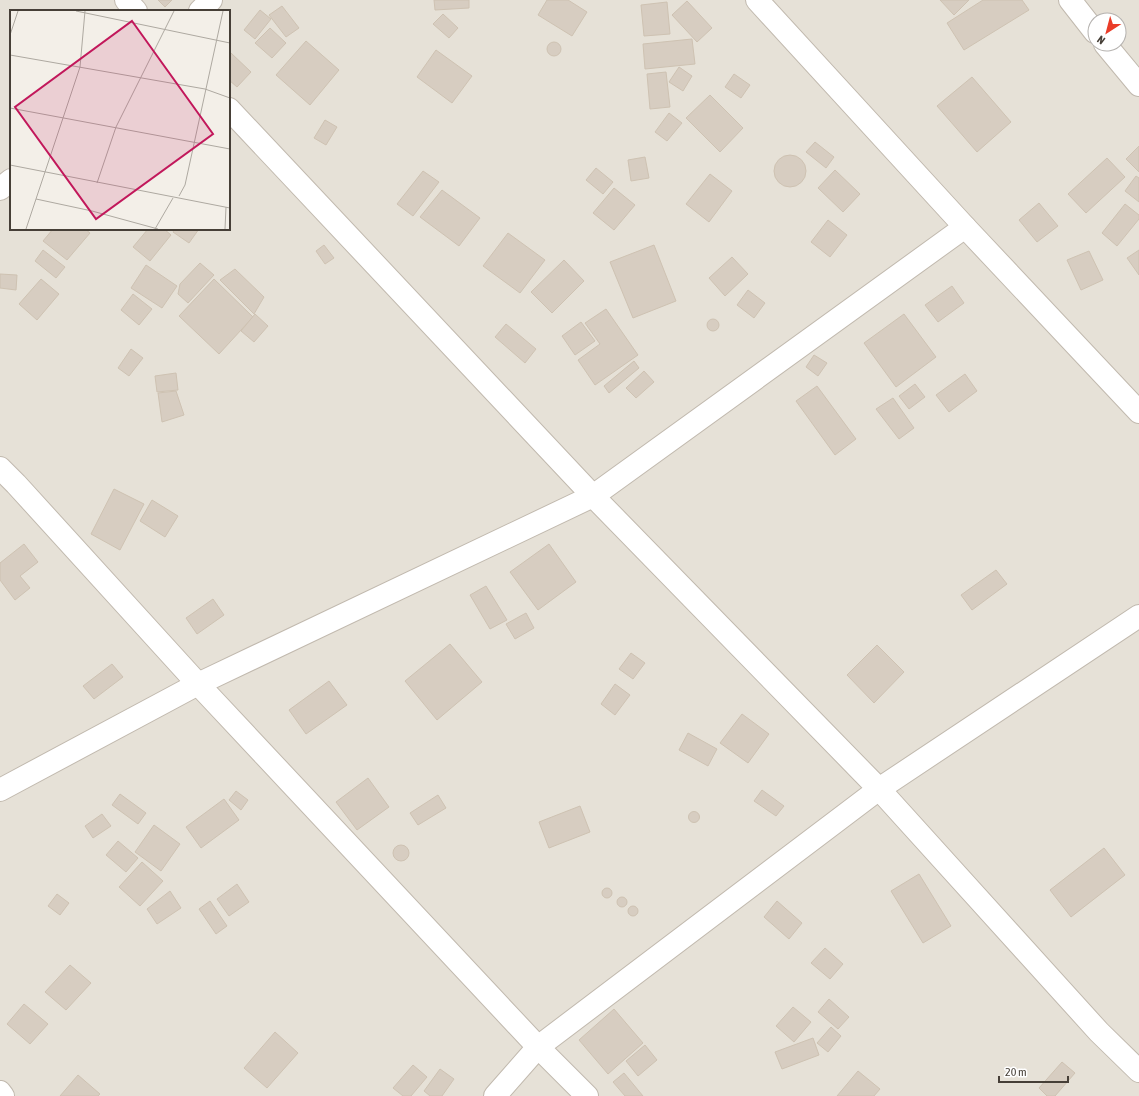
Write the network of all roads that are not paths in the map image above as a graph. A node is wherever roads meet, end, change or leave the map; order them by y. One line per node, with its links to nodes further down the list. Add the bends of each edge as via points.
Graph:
1 (126, 0): 5 (street)
2 (211, 0): 6 (street)
3 (757, 0): 13 (street)
4 (1070, 0): 7 (street)
5 (135, 10)
6 (201, 10)
7 (1087, 22)
8 (1112, 52): 9 (street)
9 (1139, 85)
10 (230, 110): 16 (street)
11 (10, 181): 12 (street)
12 (0, 189)
13 (965, 227): 14 (street); 16 (street)
14 (1139, 412)
15 (0, 468): 18 (street)
16 (593, 496): 18 (street); 19 (street)
17 (1139, 616): 19 (street)
18 (198, 684): 20 (street); 21 (street)
19 (879, 789): 21 (street); 22 (street, via 1099,1032)
20 (0, 790)
21 (538, 1047): 25 (street); 26 (street)
22 (1139, 1071)
23 (0, 1092): 24 (street)
24 (3, 1096)
25 (495, 1096)
26 (586, 1096)

